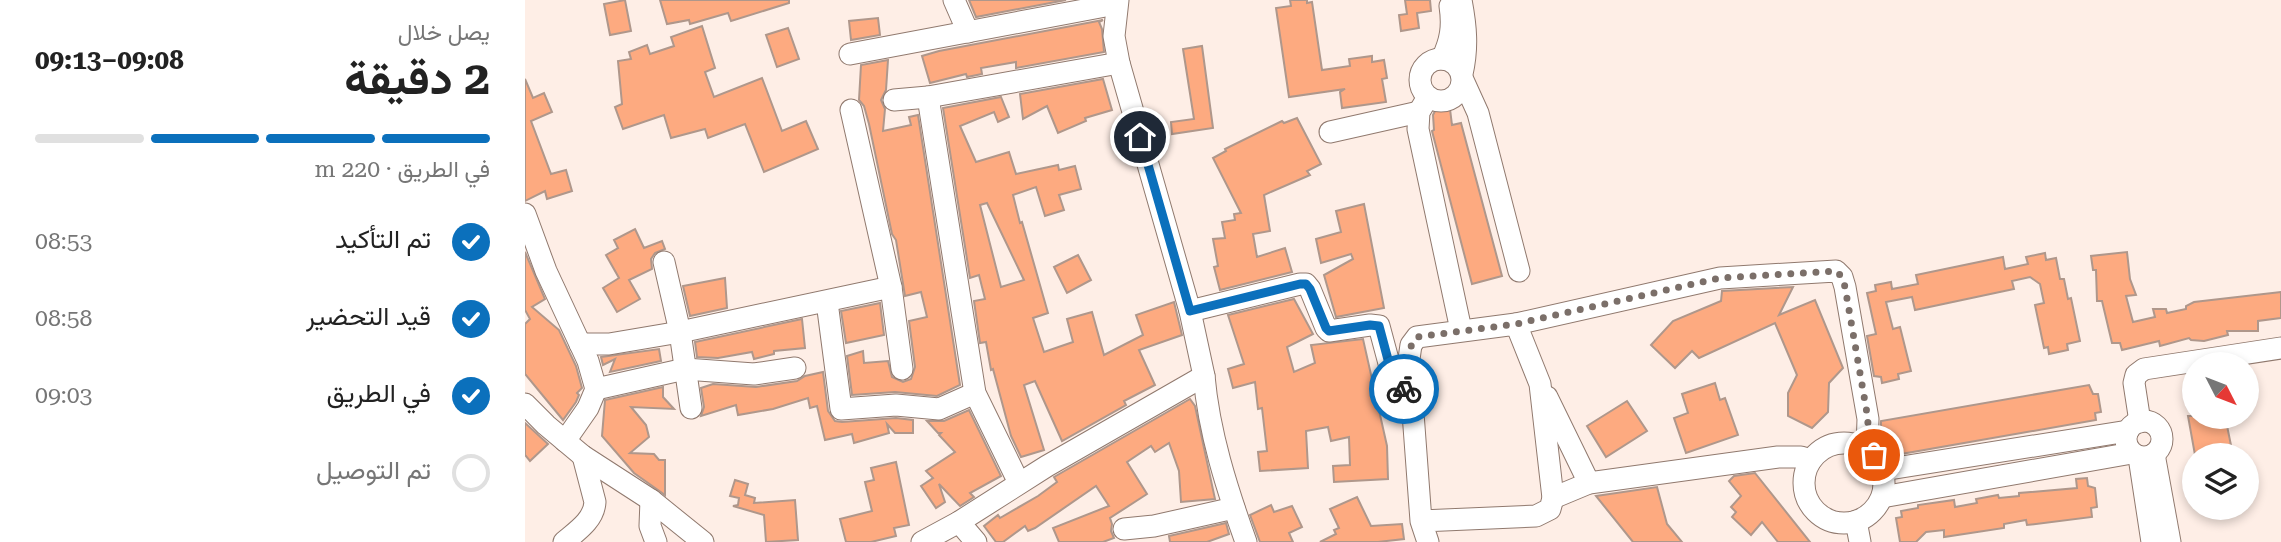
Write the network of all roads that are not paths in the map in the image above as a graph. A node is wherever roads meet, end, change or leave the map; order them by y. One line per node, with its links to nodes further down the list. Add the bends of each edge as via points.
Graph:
1 (954, 0): 5 (street)
2 (1449, 0): 7 (street, via 1453,23)
3 (1461, 0): 9 (street, via 1467,31)
4 (1117, 2): 5 (street); 8 (street, via 1114,36)
5 (968, 32): 6 (street)
6 (850, 54)
7 (1442, 59): 9 (street, via 1454,63); 12 (street, via 1429,63 1421,73)
8 (1119, 63): 10 (street); 20 (street)
9 (1462, 77): 12 (street, via 1454,98); 17 (street, via 1478,113)
10 (928, 97): 11 (street); 33 (street)
11 (894, 100)
12 (1424, 105): 14 (street); 22 (street, via 1418,129)
13 (851, 110): 18 (street)
14 (1331, 132)
15 (525, 214): 24 (street)
16 (664, 262): 23 (street)
17 (1519, 271)
18 (891, 287): 19 (street); 28 (street)
19 (827, 302): 23 (street); 33 (street, via 841,409 895,405 939,410)
20 (1190, 311): 29 (street); 32 (street, via 1306,284 1329,331 1379,326 1396,387)
21 (1516, 324): 22 (street); 30 (street); 38 (street, via 1720,278 1836,271 1845,287 1868,419)
22 (1461, 330): 32 (street, via 1413,341)
23 (680, 332): 24 (street); 26 (street)
24 (580, 344): 31 (street)
25 (2281, 348): 36 (street, via 2144,369 2134,383)
26 (685, 369): 27 (street, via 754,374); 31 (street); 35 (street)
27 (795, 369)
28 (902, 369)
29 (1204, 376): 43 (street); 48 (street, via 1224,480)
30 (1540, 384): 44 (street); 46 (street)
31 (596, 388): 37 (street)
32 (1411, 389): 49 (street)
33 (975, 393): 43 (street)
34 (525, 404): 37 (street)
35 (691, 408)
36 (2134, 426): 39 (street, via 2127,447); 39 (street, via 2148,422 2160,432 2159,448); 42 (street)
37 (565, 440): 40 (street)
38 (1867, 449): 41 (street, via 1841,443 1824,448); 42 (street)
39 (2142, 455): 45 (street); 62 (street); 63 (street)
40 (583, 456): 47 (street); 53 (street, via 594,509)
41 (1811, 460): 44 (street, via 1779,457); 50 (street, via 1804,486 1815,510 1830,520)
42 (1883, 470): 45 (street)
43 (1019, 483): 51 (street)
44 (1589, 483): 46 (street)
45 (1882, 497): 50 (street, via 1872,512)
46 (1553, 498): 49 (street, via 1550,509 1536,516)
47 (652, 500): 54 (street, via 650,526); 55 (street)
48 (1234, 508): 52 (street); 59 (street)
49 (1421, 521): 60 (street)
50 (1856, 521): 61 (street)
51 (959, 522): 56 (street); 57 (street); 58 (street)
52 (1124, 529)
53 (564, 542)
54 (656, 542)
55 (703, 542)
56 (922, 542)
57 (968, 542)
58 (977, 542)
59 (1246, 542)
60 (1428, 542)
61 (1860, 542)
62 (2152, 542)
63 (2170, 542)

